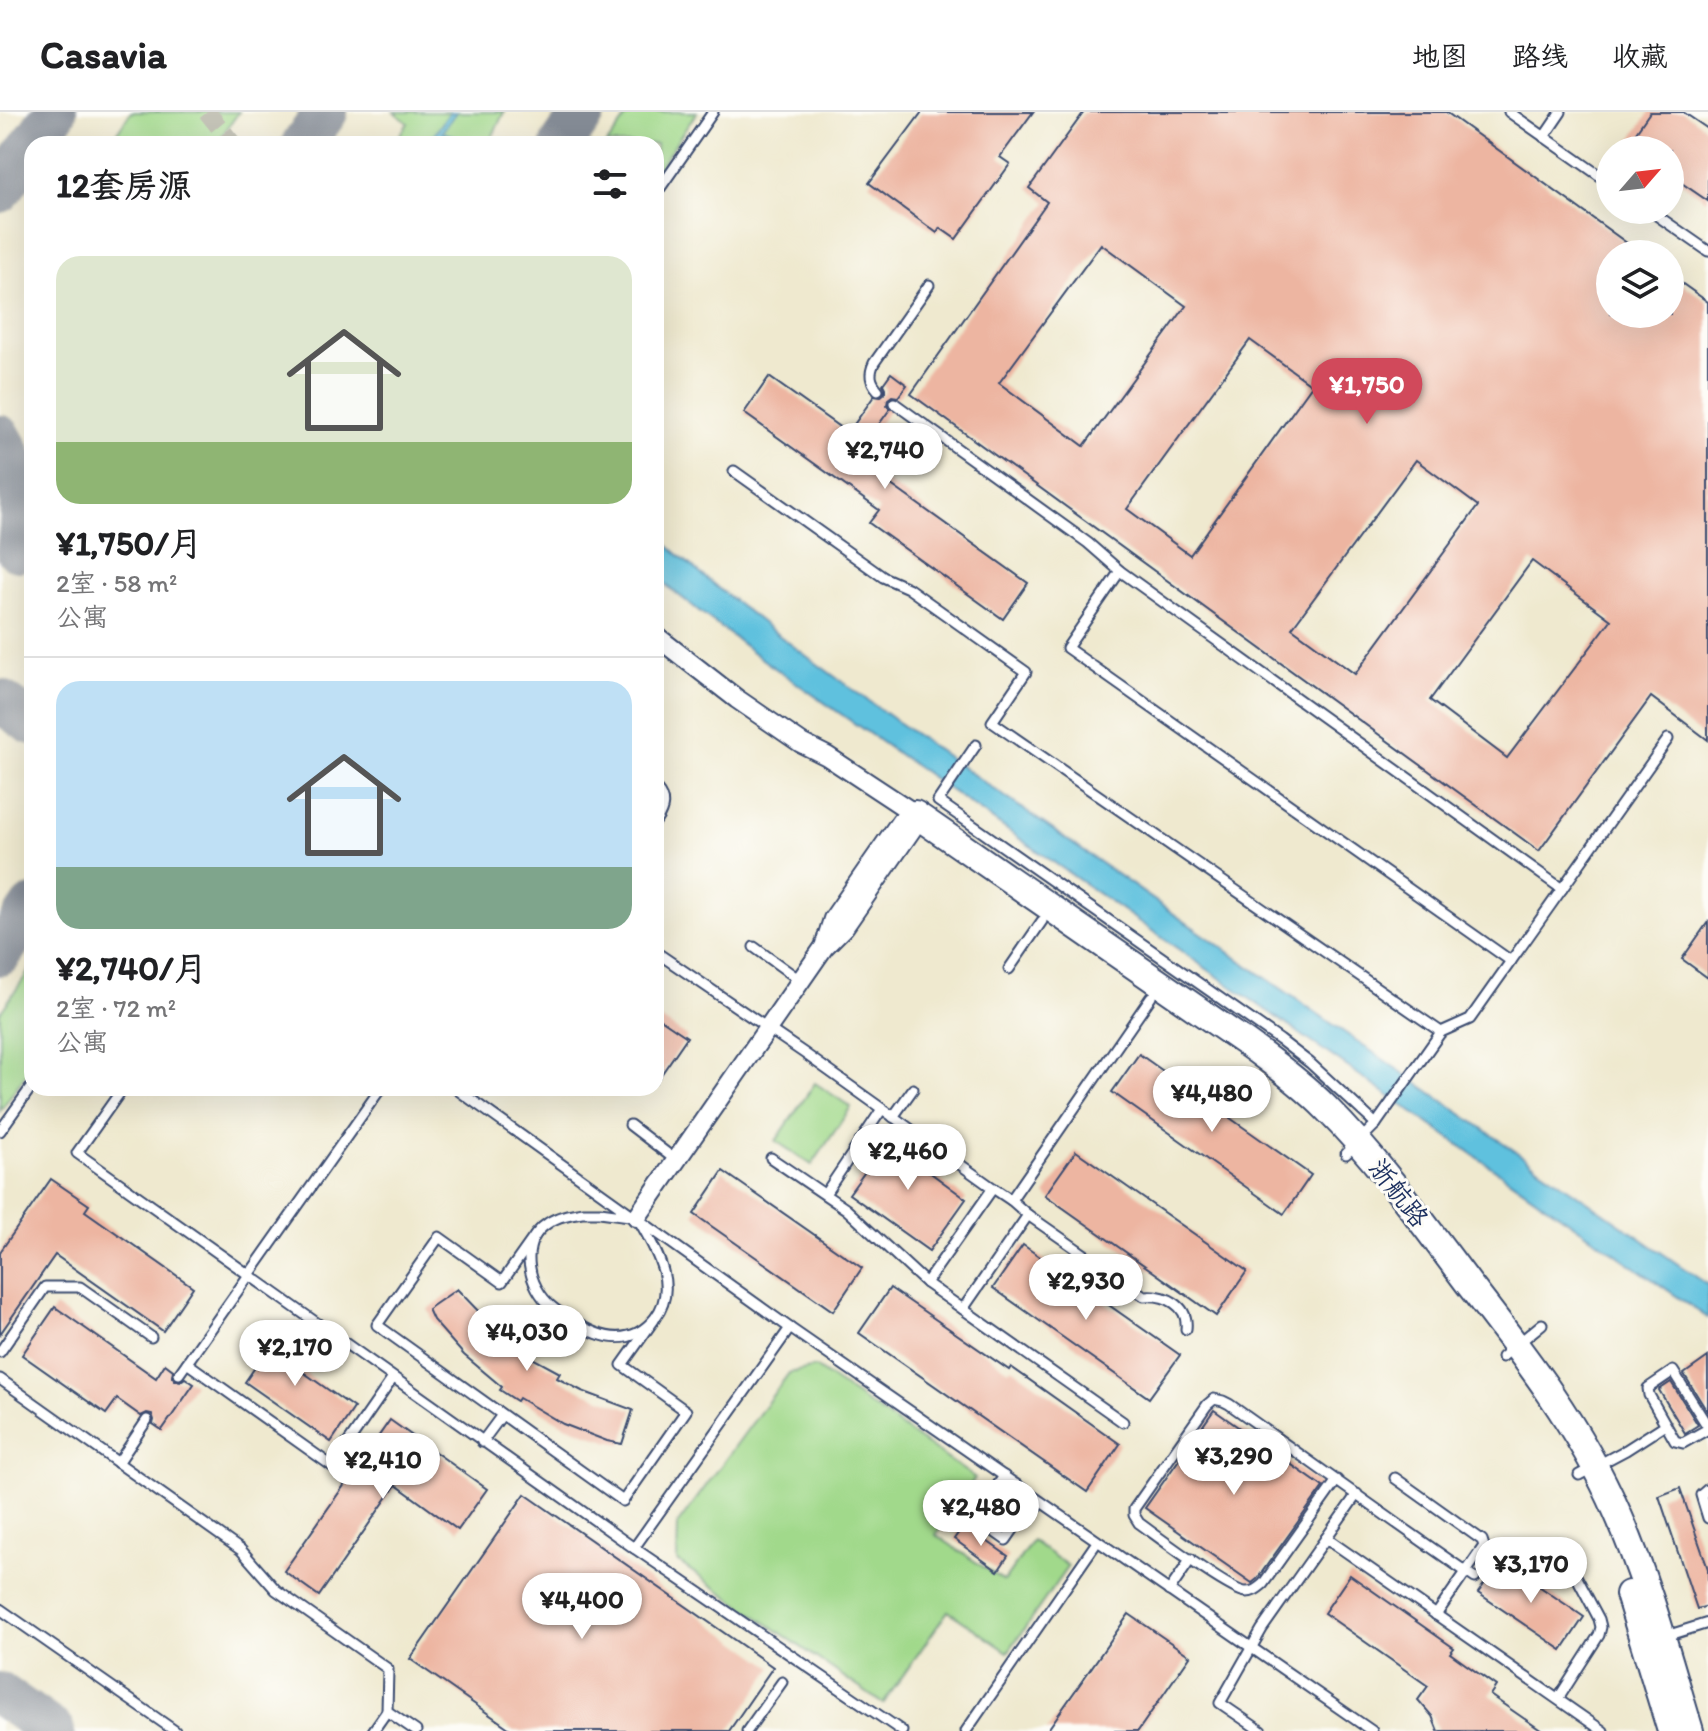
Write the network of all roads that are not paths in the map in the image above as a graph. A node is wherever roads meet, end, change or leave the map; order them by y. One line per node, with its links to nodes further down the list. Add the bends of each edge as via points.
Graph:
1 (713, 112): 6 (lane)
2 (1509, 112): 4 (lane)
3 (1561, 112): 4 (lane)
4 (1544, 137): 5 (lane)
5 (1596, 173)
6 (664, 182)
7 (1669, 224): 8 (lane)
8 (1708, 251)
9 (929, 285): 10 (lane, via 874,363 870,379)
10 (878, 390)
11 (894, 403): 13 (lane)
12 (734, 471): 27 (lane, via 1026,672 992,722)
13 (1120, 571): 18 (lane); 22 (lane, via 1067,648)
14 (664, 642): 17 (street, via 737,699 827,756)
15 (1668, 739): 18 (lane)
16 (976, 745): 37 (lane, via 938,801 1310,1063)
17 (909, 821): 19 (street, 浙航路); 24 (street, via 833,919 824,947); 37 (street, 浙航路, via 1257,1050)
18 (1562, 889): 22 (lane)
19 (1042, 921): 23 (lane); 25 (street, 浙航路)
20 (754, 947): 24 (lane)
21 (664, 957): 26 (lane)
22 (1511, 961): 27 (lane, via 1470,1019)
23 (1009, 969)
24 (801, 981): 26 (street)
25 (1151, 997): 37 (street, 浙航路, via 1271,1083 1313,1121); 42 (lane)
26 (769, 1028): 33 (lane); 39 (street)
27 (1441, 1032): 37 (lane)
28 (913, 1089): 34 (lane)
29 (25, 1096): 36 (lane)
30 (117, 1096): 46 (lane, via 77,1153)
31 (375, 1096): 46 (lane)
32 (466, 1096): 44 (lane)
33 (882, 1109): 34 (lane); 41 (lane)
34 (893, 1117): 40 (lane)
35 (630, 1125): 39 (lane)
36 (0, 1131)
37 (1360, 1140): 54 (street, 浙航路)
38 (771, 1158): 41 (lane)
39 (677, 1161): 44 (street)
40 (993, 1188): 42 (lane); 47 (lane)
41 (825, 1194): 47 (lane)
42 (1011, 1200): 43 (lane)
43 (1028, 1215): 48 (lane); 52 (lane, via 1144,1296 1176,1303)
44 (637, 1217): 45 (lane, via 583,1212 558,1217); 49 (lane, via 665,1280 667,1295); 51 (lane)
45 (536, 1234): 49 (lane, via 529,1269 551,1306 588,1331 611,1338 640,1332); 60 (lane, via 502,1282 439,1237 377,1325)
46 (248, 1276): 56 (lane); 58 (lane)
47 (926, 1283): 48 (lane)
48 (963, 1309): 62 (lane)
49 (654, 1320): 60 (lane, via 622,1365 686,1411 623,1501)
50 (1542, 1324): 54 (lane)
51 (790, 1328): 68 (lane); 77 (lane)
52 (1186, 1329)
53 (151, 1337): 55 (lane, via 80,1287 45,1287)
54 (1509, 1351): 67 (street, 浙航路, via 1558,1402)
55 (0, 1352)
56 (187, 1363): 57 (lane); 58 (lane, via 332,1466)
57 (179, 1374)
58 (393, 1378): 65 (lane)
59 (0, 1379): 66 (lane)
60 (502, 1415): 65 (lane)
61 (147, 1420): 66 (lane)
62 (1123, 1422)
63 (1665, 1425): 64 (lane, via 1675,1441 1683,1443); 64 (lane, via 1648,1388 1673,1371); 67 (lane)
64 (1708, 1428)
65 (482, 1442): 77 (lane)
66 (118, 1463): 89 (lane, via 241,1550 276,1590 388,1669)
67 (1587, 1470): 85 (street, 浙航路, via 1617,1511 1633,1553)
68 (1004, 1476): 73 (lane); 73 (lane, via 975,1518 1006,1540)
69 (1395, 1478): 80 (lane, via 1482,1540)
70 (1337, 1480): 72 (lane); 79 (lane, via 1258,1589 1236,1589); 79 (lane, via 1229,1404 1214,1399 1134,1509 1139,1523)
71 (1708, 1489): 74 (lane, via 1701,1495)
72 (1357, 1494): 75 (lane); 80 (lane)
73 (1035, 1498): 76 (lane)
74 (1708, 1518)
75 (1326, 1538): 83 (lane); 86 (lane)
76 (1097, 1542): 81 (lane); 95 (lane)
77 (634, 1548): 94 (lane)
78 (1566, 1557): 88 (lane, via 1601,1627)
79 (1191, 1559): 81 (lane)
80 (1470, 1575): 83 (lane)
81 (1169, 1591): 86 (lane)
82 (0, 1609): 90 (lane)
83 (1436, 1615): 88 (lane)
84 (1708, 1623): 85 (lane)
85 (1653, 1640): 99 (street, 浙航路); 100 (street, 浙航路)
86 (1252, 1649): 96 (lane, via 1220,1703); 97 (lane)
87 (782, 1682): 93 (lane)
88 (1558, 1699): 98 (lane)
89 (387, 1711): 91 (lane); 92 (lane)
90 (175, 1731)
91 (373, 1731)
92 (416, 1731)
93 (747, 1731)
94 (902, 1731)
95 (966, 1731)
96 (1261, 1731)
97 (1372, 1731)
98 (1603, 1731)
99 (1671, 1731)
100 (1690, 1731)

